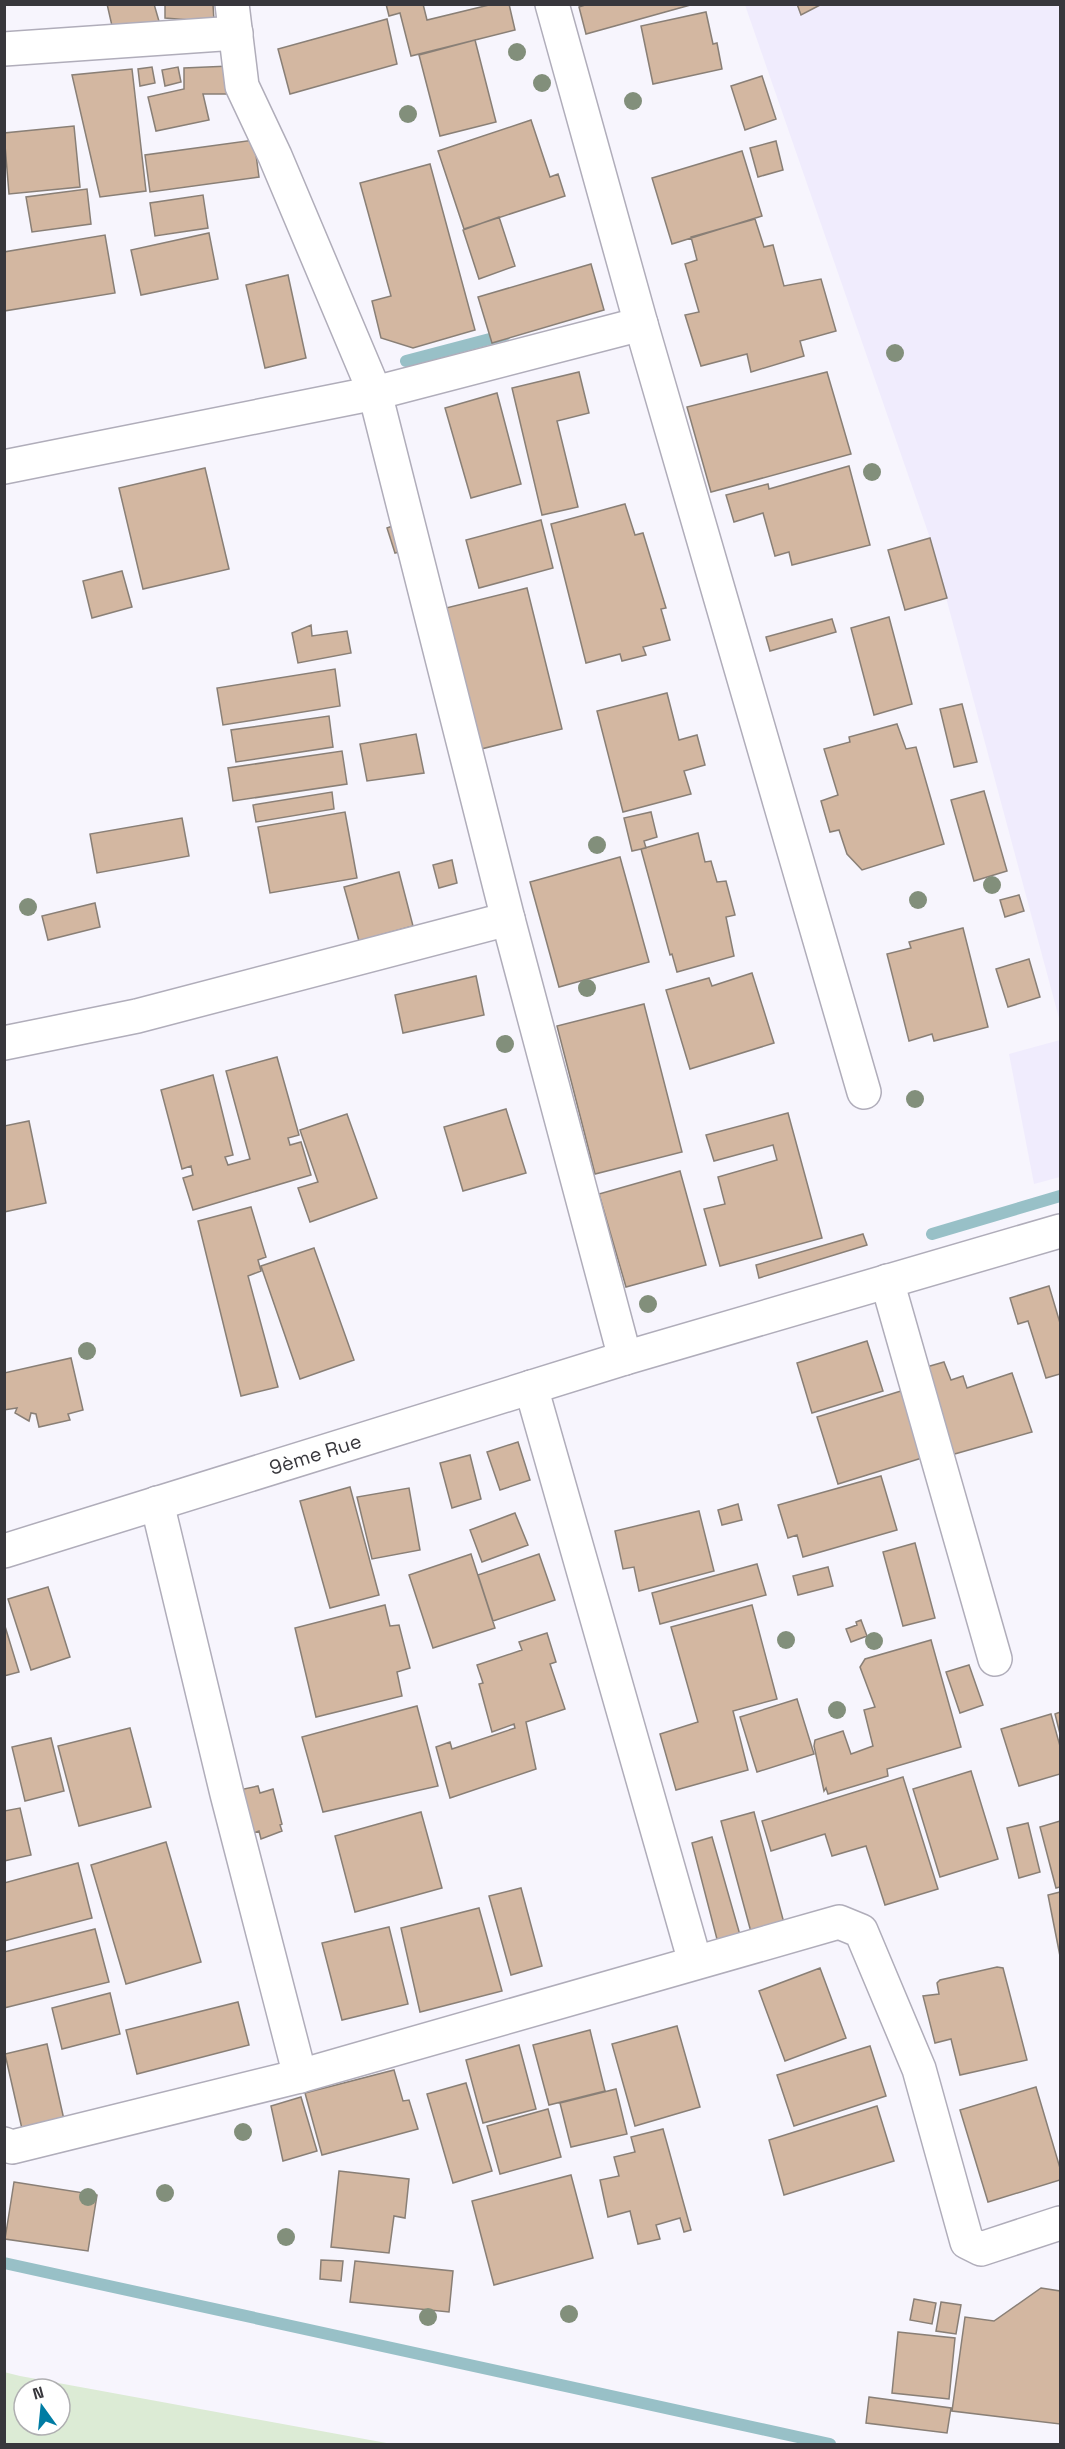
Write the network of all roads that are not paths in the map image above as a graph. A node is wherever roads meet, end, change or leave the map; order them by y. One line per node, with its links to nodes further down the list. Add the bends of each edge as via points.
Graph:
1 (552, 4): 4 (street)
2 (234, 19): 3 (street); 5 (street, via 242,86)
3 (4, 49)
4 (641, 324): 5 (street); 9 (street)
5 (375, 393): 6 (street); 7 (street)
6 (4, 467)
7 (508, 919): 8 (street, via 137,1016); 12 (street)
8 (4, 1043)
9 (864, 1092)
10 (1060, 1231): 11 (street, 9ème Rue)
11 (887, 1281): 12 (street, 9ème Rue); 16 (street)
12 (625, 1358): 13 (street, 9ème Rue)
13 (531, 1387): 14 (street, 9ème Rue); 17 (street)
14 (157, 1503): 15 (street, 9ème Rue); 18 (street)
15 (4, 1551)
16 (995, 1659)
17 (695, 1962): 18 (street); 20 (street, via 839,1922 861,1931 920,2069 967,2241 981,2249)
18 (300, 2076): 19 (street, via 12,2147)
19 (4, 2144)
20 (1060, 2223)

